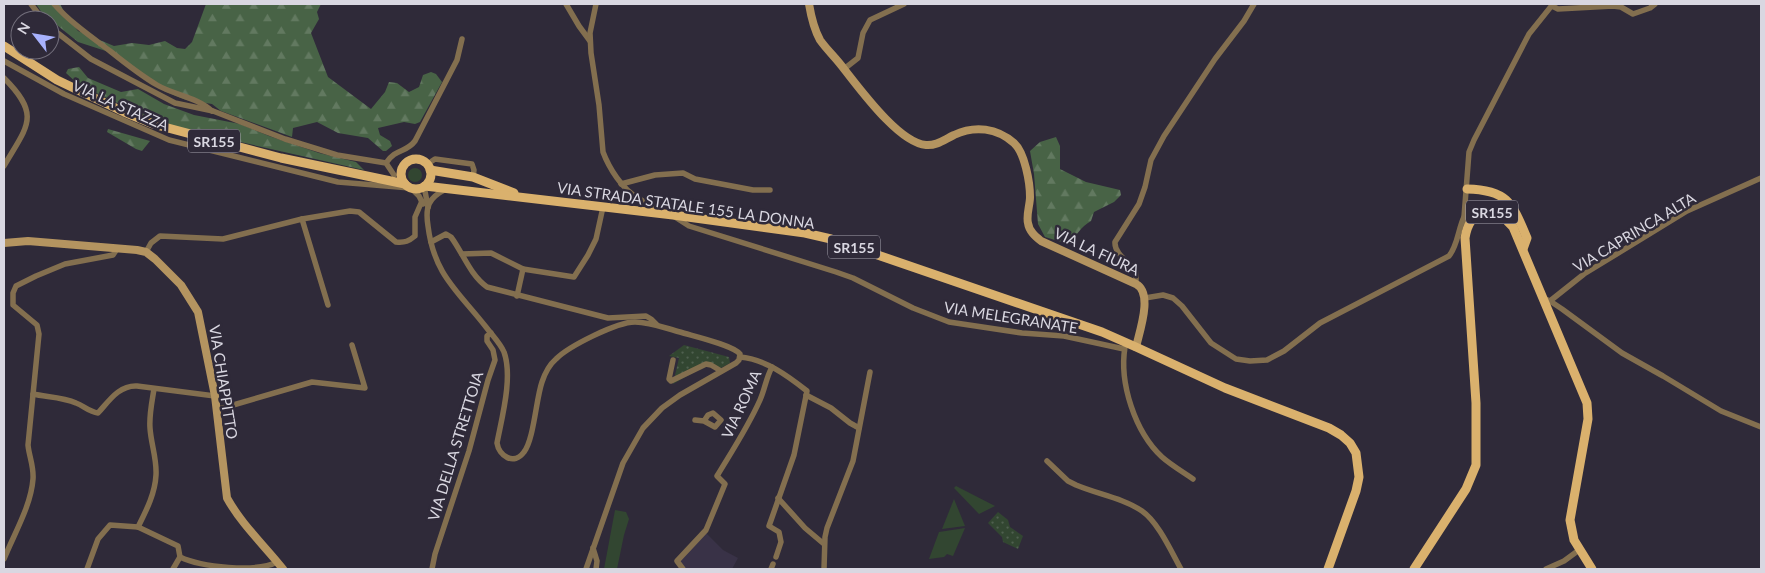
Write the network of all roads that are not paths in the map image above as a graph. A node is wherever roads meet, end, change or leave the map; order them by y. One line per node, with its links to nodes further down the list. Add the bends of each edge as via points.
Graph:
1 (54, 4): 16 (street, via 87,34 156,85)
2 (566, 4): 11 (street)
3 (596, 4): 11 (street, VIA MELEGRANATE)
4 (809, 4): 14 (main road, VIA LA FIURA, via 815,29)
5 (904, 4): 14 (street, via 870,20 858,58)
6 (1254, 4): 47 (street, via 1164,136 1151,160 1139,204 1115,242 1118,252 1136,271)
7 (1655, 4): 8 (street, via 1633,14 1613,6 1558,9)
8 (1552, 5): 29 (street, via 1529,34 1474,140)
9 (60, 35): 16 (street, via 91,59 175,103)
10 (462, 39): 17 (street, via 457,60 412,146 395,153)
11 (590, 41): 25 (street, VIA MELEGRANATE, via 602,152)
12 (4, 46): 23 (main road, SR155, via 58,80 153,124 281,158)
13 (4, 61): 27 (street, VIA LA STAZZA, via 64,94 169,140 338,182)
14 (844, 69): 47 (main road, VIA LA FIURA, via 865,98 889,122 918,143 937,144 971,129 989,130 1016,144 1027,173 1030,195 1027,223 1032,233 1041,241)
15 (4, 78): 18 (street, via 24,102 28,121)
16 (212, 111): 17 (street, via 337,155)
17 (386, 163): 21 (street)
18 (4, 166)
19 (431, 166): 20 (main road, via 417,160 408,162); 22 (main road); 26 (main road)
20 (402, 169): 21 (main road); 27 (main road, via 402,178)
21 (394, 175): 23 (main road)
22 (473, 176): 31 (main road); 32 (main road)
23 (378, 178): 27 (main road)
24 (1761, 178): 50 (street, VIA CAPRINCA ALTA, via 1687,211)
25 (622, 184): 30 (street, via 655,175 683,173 695,179); 36 (street, VIA MELEGRANATE, via 636,198)
26 (425, 186): 27 (main road, via 420,189); 28 (main road); 35 (street)
27 (409, 187): 33 (street)
28 (446, 189): 31 (main road); 35 (street, via 434,196)
29 (1467, 189): 37 (street); 43 (main road, via 1496,193 1505,198 1518,216 1527,238)
30 (770, 190)
31 (470, 192): 32 (main road)
32 (499, 192): 34 (main road, VIA STRADA STATALE 155 LA DONNA / SR155)
33 (422, 201): 35 (street); 38 (street, via 415,217 415,236 403,243 396,242 359,212)
34 (602, 207): 36 (main road, VIA STRADA STATALE 155 LA DONNA / SR155); 46 (street, via 596,239 574,277)
35 (427, 210): 40 (street)
36 (669, 215): 55 (main road, VIA STRADA STATALE 155 LA DONNA / SR155, via 831,239 1102,332); 55 (street, VIA MELEGRANATE, via 689,226 853,278 940,320)
37 (1464, 216): 39 (street); 49 (street, via 1449,256 1320,323 1267,360 1236,359 1211,343 1173,298 1163,295)
38 (302, 219): 44 (street, via 224,239 160,236); 51 (street)
39 (1468, 226): 43 (main road, SR155, via 1484,212 1500,214 1513,227); 93 (main road, SR155, via 1465,238 1476,403 1476,464 1466,489)
40 (431, 242): 45 (street, via 446,234 451,236); 53 (street, via 444,276)
41 (4, 243): 42 (main road, via 28,241)
42 (117, 249): 44 (main road); 63 (street, via 113,255 65,264 16,286 13,305 37,325 39,334)
43 (1523, 249): 50 (main road, SR155)
44 (146, 252): 65 (main road, VIA CHIAPPITTO, via 181,285 198,312)
45 (462, 254): 46 (street, via 491,253); 48 (street, via 472,272 487,288)
46 (523, 269): 48 (street)
47 (1136, 284): 49 (main road, VIA LA FIURA, via 1143,289)
48 (517, 296): 52 (street, via 608,318 646,316)
49 (1145, 298): 56 (main road, VIA LA FIURA)
50 (1546, 299): 69 (street, via 1622,353 1720,411); 77 (main road, SR155, via 1587,403 1588,419 1570,520)
51 (328, 306)
52 (657, 325): 53 (street, via 635,322 615,326 569,349 555,360 541,383 527,445 524,452 514,459 507,458 498,450 507,375 504,352); 57 (street, via 736,350)
53 (491, 333): 88 (street, VIA DELLA STRETTOIA, via 487,341 495,360)
54 (352, 345): 66 (street, via 365,388 312,382)
55 (1126, 346): 56 (main road, VIA STRADA STATALE 155 LA DONNA / SR155); 72 (street, via 1128,395 1141,428 1163,458)
56 (1136, 346): 92 (main road, VIA STRADA STATALE 155 LA DONNA / SR155, via 1225,388 1329,428 1350,443 1356,453 1359,477)
57 (740, 357): 59 (street, via 752,358); 60 (street, via 736,363)
58 (673, 360): 60 (street, via 671,381 706,364)
59 (772, 367): 64 (street, via 807,391); 89 (street, VIA ROMA, via 748,425 717,476 725,484 706,530 677,561)
60 (721, 370): 76 (street, via 680,395 640,432 623,463)
61 (870, 372): 70 (street)
62 (154, 389): 63 (street, via 127,386 98,413 76,402); 65 (street); 74 (street, via 150,428 156,476 152,497)
63 (33, 394): 80 (street, via 28,445 32,468 30,499)
64 (806, 395): 70 (street); 73 (street, via 794,455)
65 (214, 396): 66 (main road, VIA CHIAPPITTO)
66 (216, 410): 81 (main road, VIA CHIAPPITTO, via 227,498 235,513)
67 (695, 420): 68 (street)
68 (704, 421)
69 (1761, 427)
70 (859, 428): 75 (street, via 853,461)
71 (1047, 461): 91 (street, via 1068,481 1131,505 1149,517)
72 (1193, 479)
73 (778, 498): 75 (street, via 805,528); 79 (street, via 769,526 781,537)
74 (138, 527): 78 (street, via 178,546); 85 (street, via 110,525 98,539)
75 (822, 538): 90 (street)
76 (593, 548): 83 (street); 84 (street)
77 (1579, 550): 94 (street); 95 (main road, SR155)
78 (180, 557): 82 (street); 86 (street)
79 (776, 557)
80 (4, 559)
81 (277, 562): 82 (street, via 270,566); 87 (main road, VIA CHIAPPITTO)
82 (211, 567)
83 (587, 567): 84 (street, via 593,562)
84 (596, 568)
85 (87, 569)
86 (173, 569)
87 (283, 569)
88 (432, 569)
89 (683, 569)
90 (824, 569)
91 (1181, 569)
92 (1328, 569)
93 (1414, 569)
94 (1546, 569)
95 (1592, 569)

